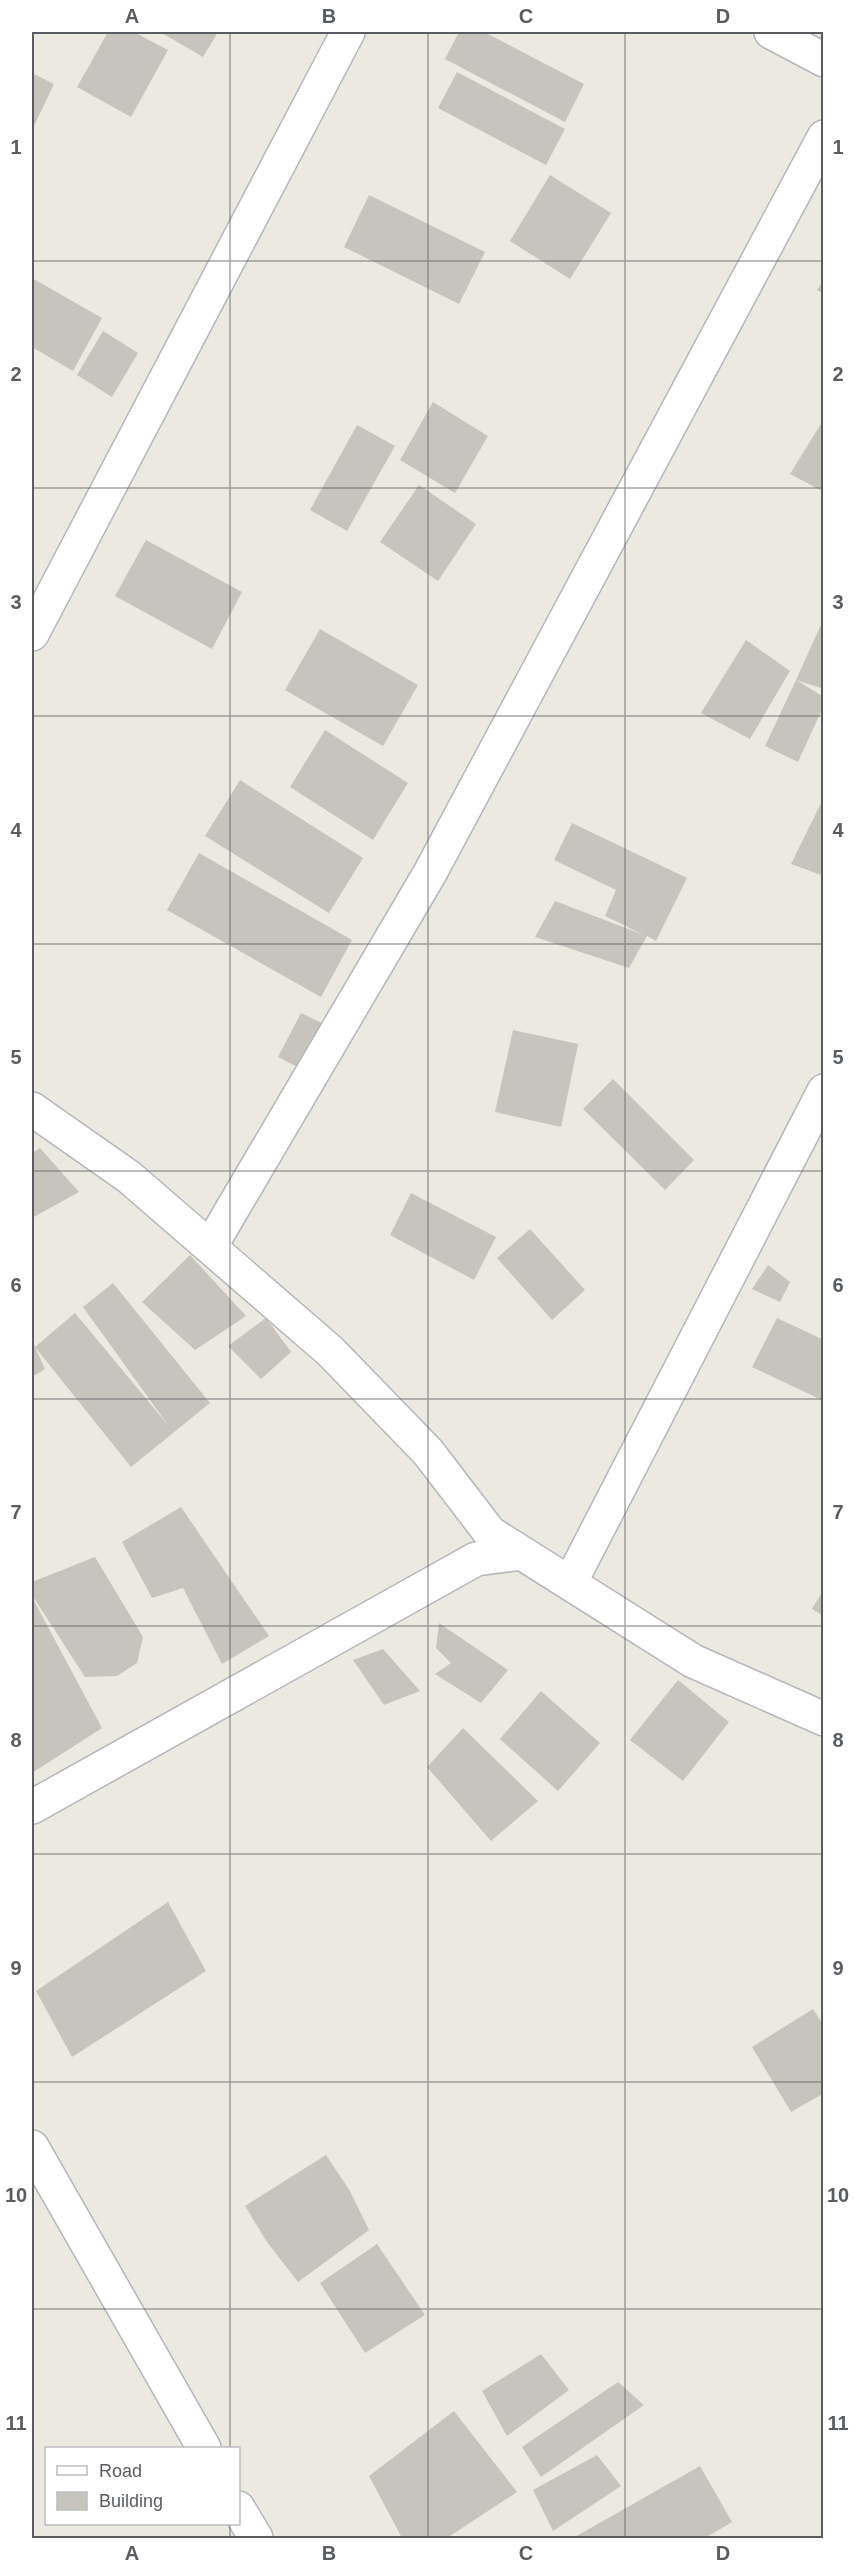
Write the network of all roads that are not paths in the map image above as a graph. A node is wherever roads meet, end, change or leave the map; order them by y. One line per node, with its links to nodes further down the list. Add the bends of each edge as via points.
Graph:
1 (348, 32): 5 (street)
2 (771, 32): 3 (street)
3 (824, 60)
4 (824, 137): 8 (street, via 430,873)
5 (32, 634)
6 (824, 1090): 12 (street)
7 (32, 1109): 8 (street, via 129,1177)
8 (210, 1247): 9 (street, via 330,1351 428,1452)
9 (484, 1524): 10 (street, via 490,1533); 11 (street)
10 (521, 1553): 11 (street); 12 (street)
11 (476, 1559): 14 (street)
12 (570, 1583): 13 (street, via 693,1661)
13 (824, 1719)
14 (32, 1808)
15 (32, 2147): 16 (street)
16 (203, 2447)
17 (240, 2511): 18 (street)
18 (256, 2538)

